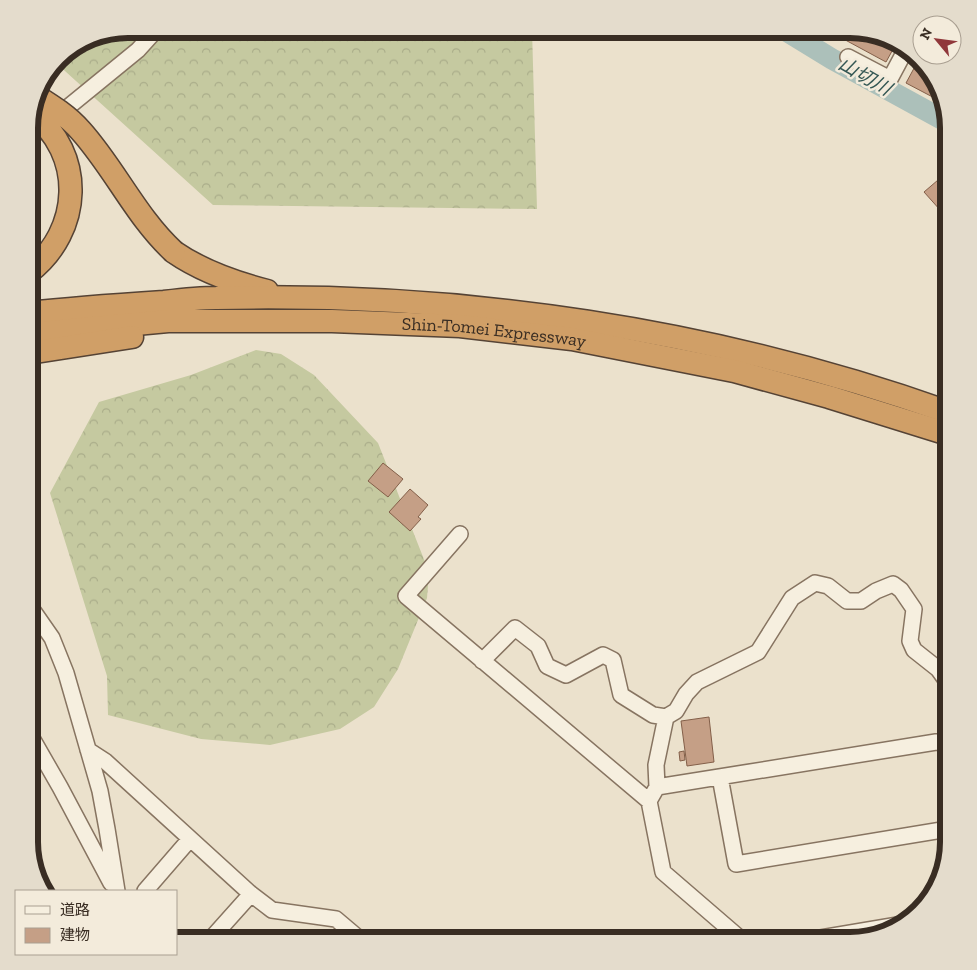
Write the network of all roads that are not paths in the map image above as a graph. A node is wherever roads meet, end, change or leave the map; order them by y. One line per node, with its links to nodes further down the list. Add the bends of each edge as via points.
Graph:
1 (149, 38): 6 (street)
2 (903, 55): 3 (street, via 890,79)
3 (848, 57)
4 (42, 100): 8 (highway, bridge, via 80,129 157,236 174,252 204,270)
5 (38, 117): 7 (highway, bridge, via 63,153 71,193 62,233 51,251)
6 (38, 132)
7 (38, 263)
8 (290, 298): 10 (highway, Shin-Tomei Expressway, via 214,298); 13 (highway, Shin-Tomei Expressway, via 409,301 518,312 657,334)
9 (38, 313): 10 (highway, Shin-Tomei Expressway)
10 (168, 318): 11 (highway, Shin-Tomei Expressway); 12 (highway); 13 (highway, Shin-Tomei Expressway, via 460,326)
11 (38, 333)
12 (38, 351)
13 (737, 362): 14 (highway, Shin-Tomei Expressway, via 836,376); 15 (highway, Shin-Tomei Expressway, via 829,397)
14 (940, 409)
15 (940, 432)
16 (460, 534): 18 (street, via 406,596)
17 (38, 618): 23 (street, via 52,638 66,673)
18 (482, 661): 20 (street, via 515,628 538,646 547,666 566,675 603,655 613,660 621,696 653,715); 26 (street)
19 (940, 672): 20 (street, via 914,650 910,641 914,609 893,584 861,601 847,601 828,586 815,583 792,598 758,652 697,682 676,711)
20 (666, 718): 25 (street, via 656,766)
21 (940, 742): 24 (street)
22 (38, 749): 29 (street)
23 (88, 750): 28 (street, via 105,760); 30 (street, via 100,791)
24 (720, 777): 25 (street); 27 (street, via 736,864)
25 (657, 787): 26 (street)
26 (649, 801): 36 (street, via 663,872)
27 (940, 830)
28 (190, 839): 31 (street); 32 (street)
29 (115, 890)
30 (116, 890)
31 (146, 890)
32 (251, 894): 34 (street); 35 (street, via 272,910 336,919)
33 (872, 929): 37 (street)
34 (217, 932)
35 (351, 932)
36 (733, 932)
37 (857, 932)

